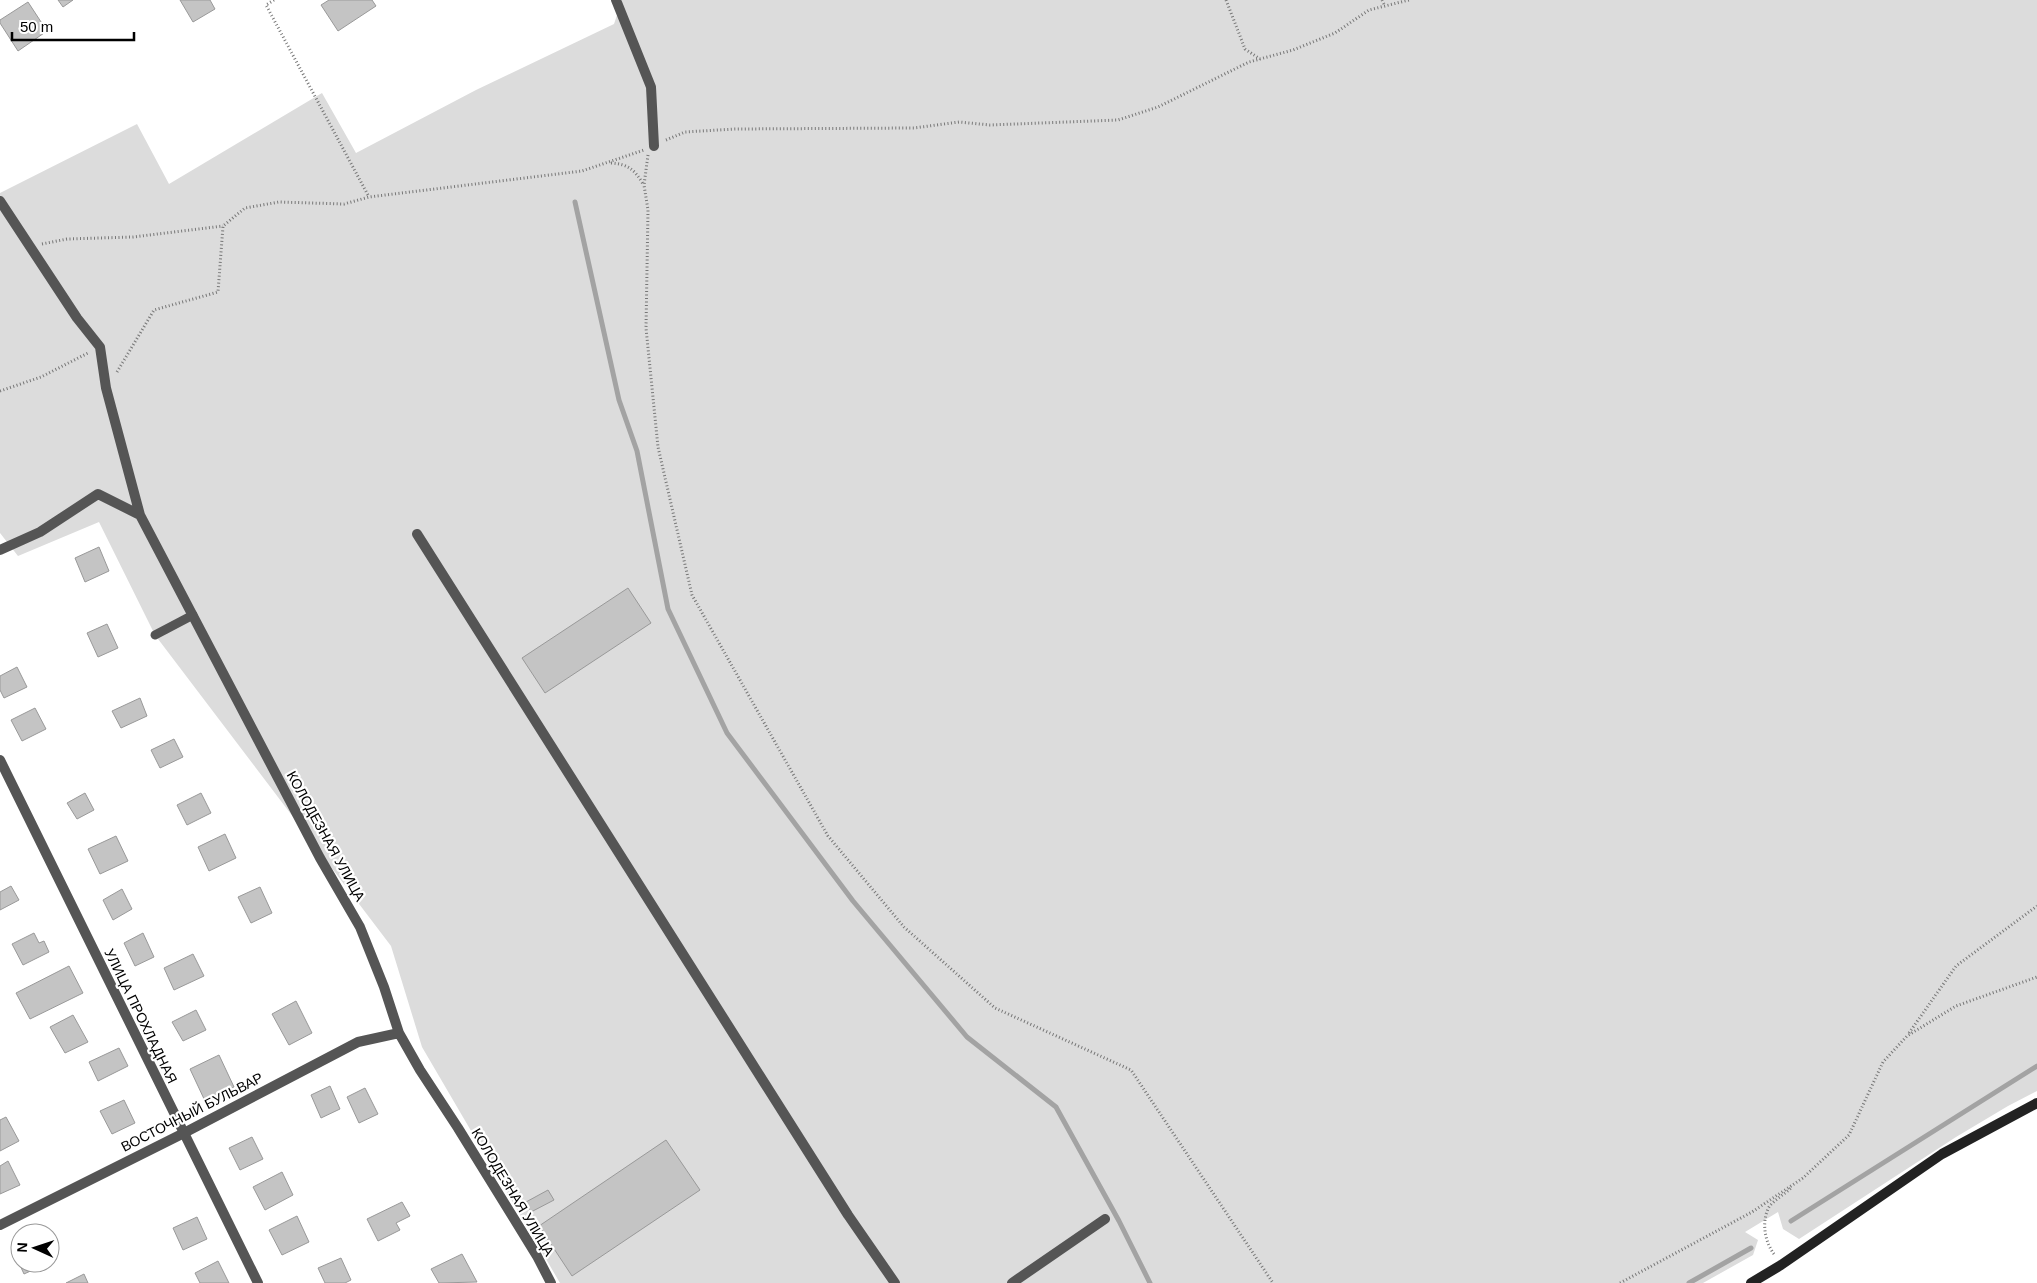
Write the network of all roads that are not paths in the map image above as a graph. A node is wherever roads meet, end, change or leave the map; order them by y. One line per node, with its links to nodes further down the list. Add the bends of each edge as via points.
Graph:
1 (616, 0): 2 (street, via 651,86)
2 (654, 146)
3 (0, 201): 4 (street, КОЛОДЕЗНАЯ УЛИЦА, via 77,318 100,347 106,388)
4 (140, 515): 6 (street, via 98,494 40,532); 7 (street, КОЛОДЕЗНАЯ УЛИЦА)
5 (417, 534): 17 (street, via 838,1199)
6 (0, 550)
7 (193, 615): 8 (lane); 10 (street, КОЛОДЕЗНАЯ УЛИЦА, via 320,858 360,927)
8 (155, 635)
9 (0, 760): 12 (street, УЛИЦА ПРОХЛАДНАЯ)
10 (399, 1032): 12 (street, ВОСТОЧНЫЙ БУЛЬВАР, via 358,1042); 16 (street, КОЛОДЕЗНАЯ УЛИЦА)
11 (2037, 1103): 19 (street, via 1942,1154)
12 (184, 1133): 14 (street, ВОСТОЧНЫЙ БУЛЬВАР); 15 (street, УЛИЦА ПРОХЛАДНАЯ)
13 (1105, 1219): 18 (street)
14 (0, 1225)
15 (258, 1283)
16 (551, 1283)
17 (895, 1283)
18 (1012, 1283)
19 (1751, 1283)

